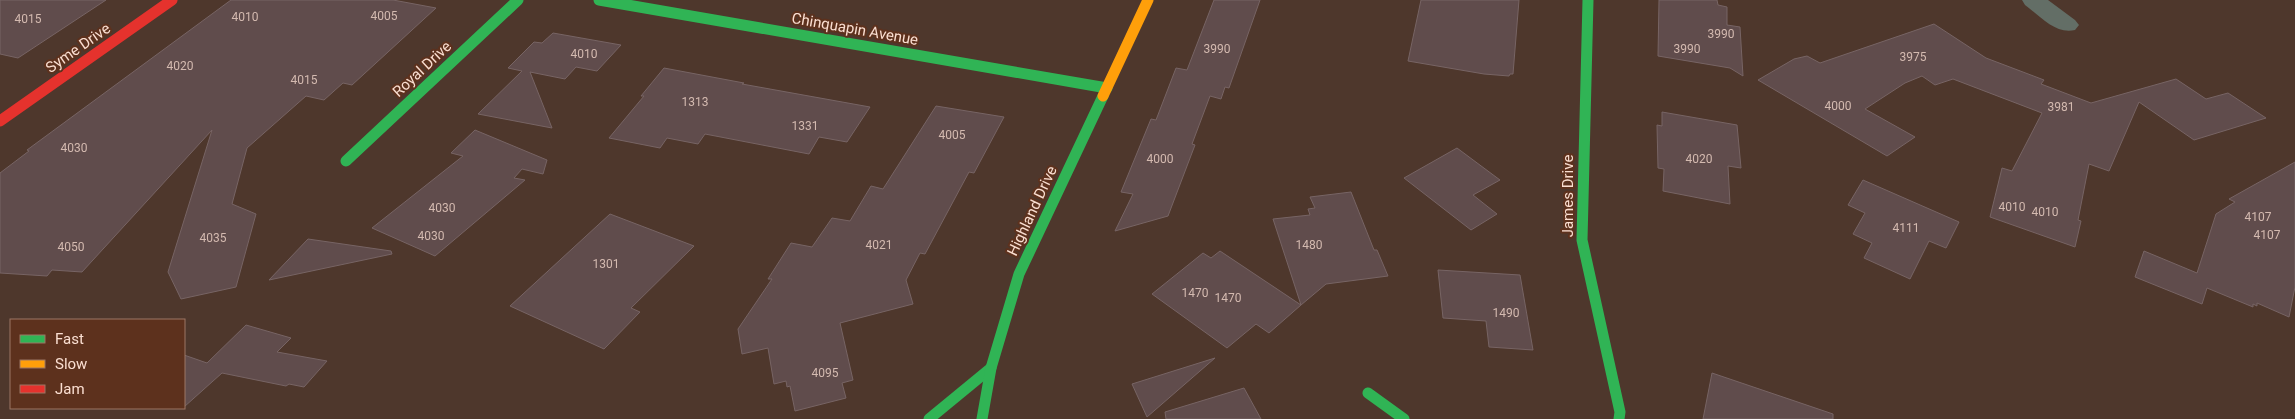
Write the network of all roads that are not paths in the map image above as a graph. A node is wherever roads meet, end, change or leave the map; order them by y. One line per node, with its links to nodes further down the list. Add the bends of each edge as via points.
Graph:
1 (172, 0): 9 (street, Syme Drive)
2 (518, 0): 10 (street, Royal Drive)
3 (599, 0): 8 (street, Chinquapin Avenue)
4 (1148, 0): 8 (street, Highland Drive)
5 (1588, 0): 16 (street, James Drive, via 1582,240)
6 (2033, 0): 7 (street)
7 (2067, 25)
8 (1107, 88): 11 (street, Highland Drive, via 1019,274)
9 (0, 121)
10 (346, 161)
11 (991, 368): 13 (street); 14 (street, Highland Drive)
12 (1368, 393): 15 (street)
13 (929, 419)
14 (982, 419)
15 (1404, 419)
16 (1619, 419)

